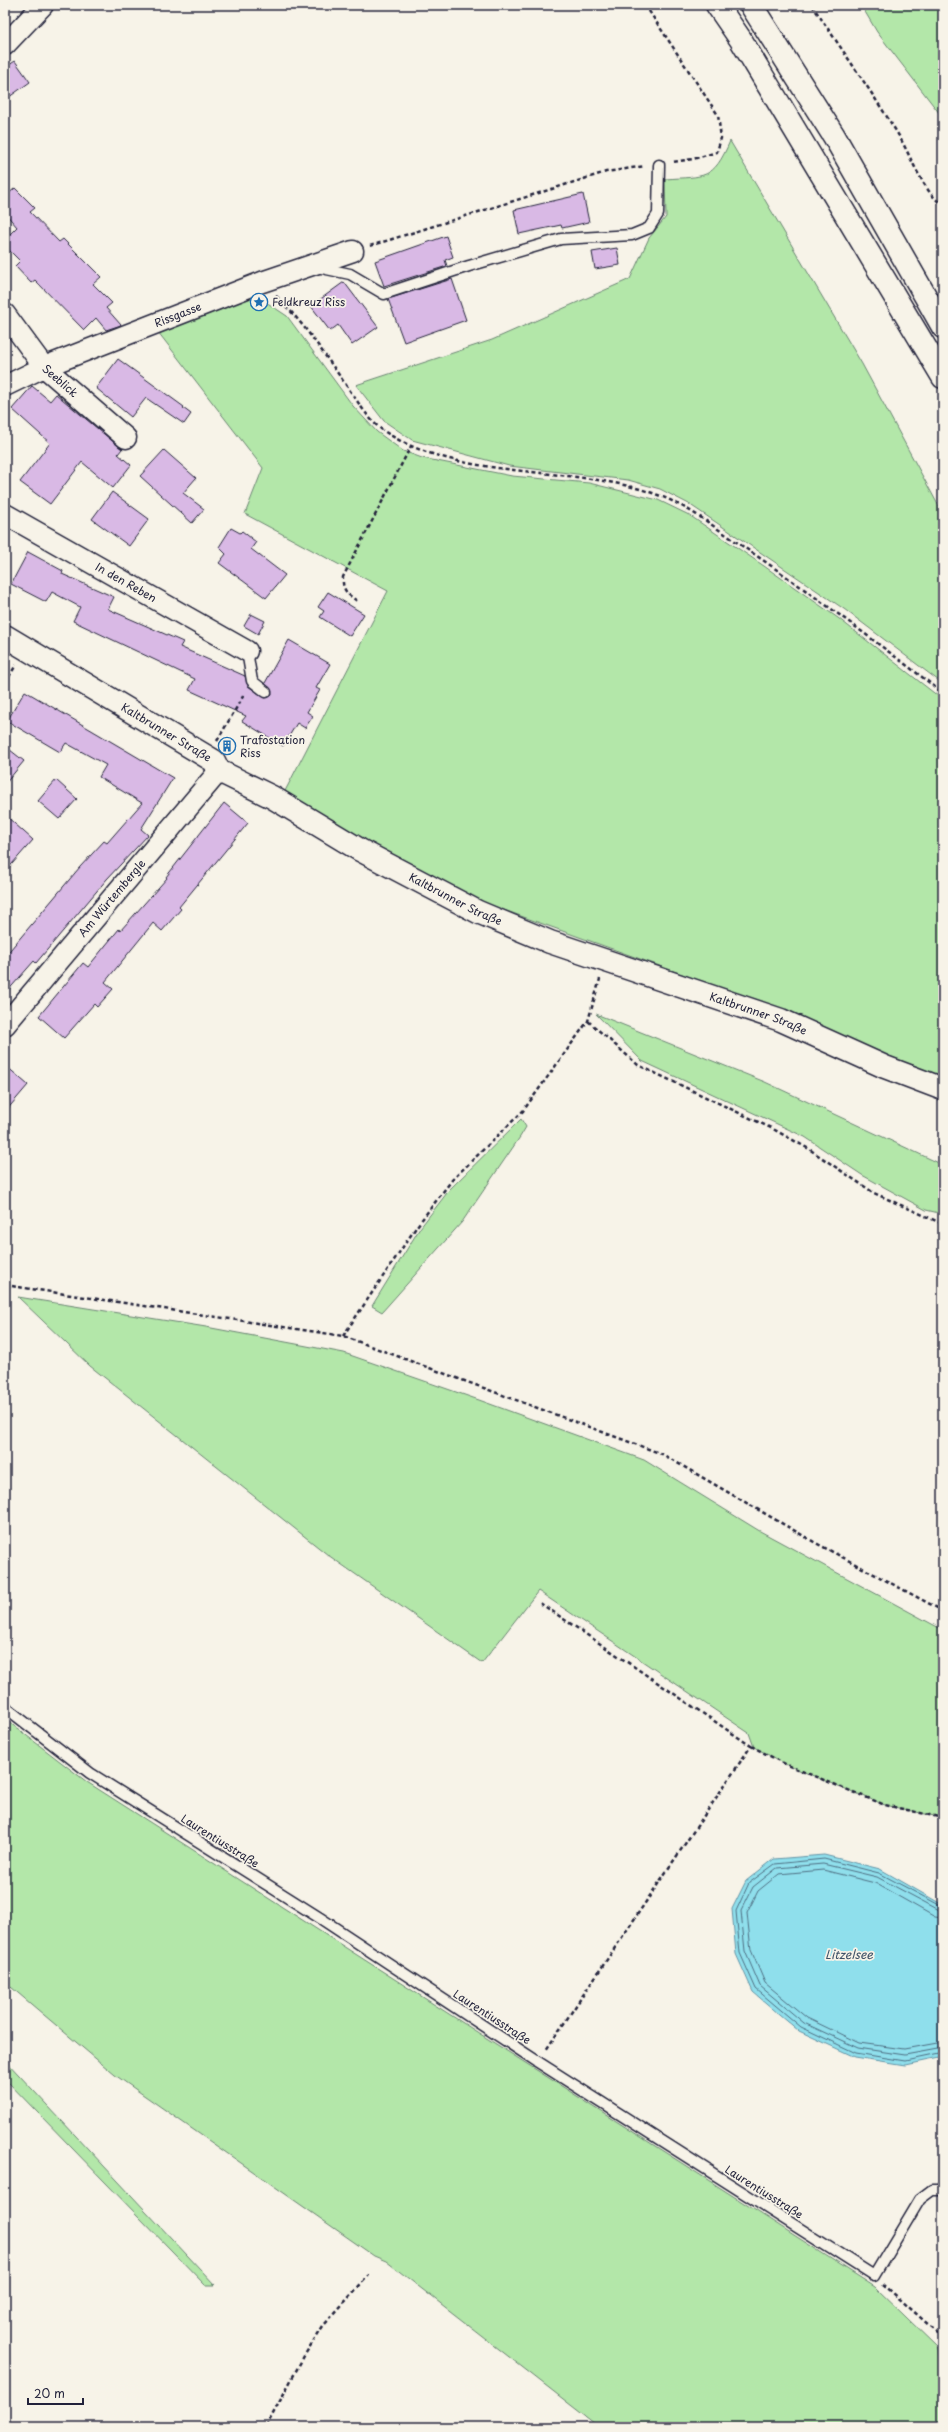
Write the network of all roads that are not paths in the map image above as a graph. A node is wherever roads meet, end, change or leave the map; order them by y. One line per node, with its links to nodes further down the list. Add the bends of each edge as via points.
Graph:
1 (43, 5): 4 (street)
2 (717, 5): 11 (main road, via 741,40)
3 (751, 5): 9 (main road, via 834,136)
4 (5, 45)
5 (659, 164): 7 (lane, via 658,214 650,228 632,235 561,239 384,294 350,274)
6 (353, 252): 7 (street, Rissgasse)
7 (311, 265): 10 (street, Rissgasse)
8 (5, 314): 10 (street, Seeblick)
9 (943, 327)
10 (44, 367): 12 (street, Rissgasse); 13 (street, Seeblick)
11 (943, 377)
12 (5, 386)
13 (126, 438)
14 (5, 514): 16 (street, In den Reben)
15 (5, 636): 18 (main road, Kaltbrunner Straße, via 214,761)
16 (247, 651): 17 (lane, via 252,680)
17 (266, 692)
18 (219, 771): 19 (street, Am Würtembergle); 20 (main road, Kaltbrunner Straße, via 272,797 360,850 478,912 550,942 781,1020 885,1067)
19 (5, 1024)
20 (943, 1089)
21 (5, 1708): 22 (lane, Laurentiusstraße, via 90,1772 874,2276 920,2199 932,2190)
22 (943, 2190)

